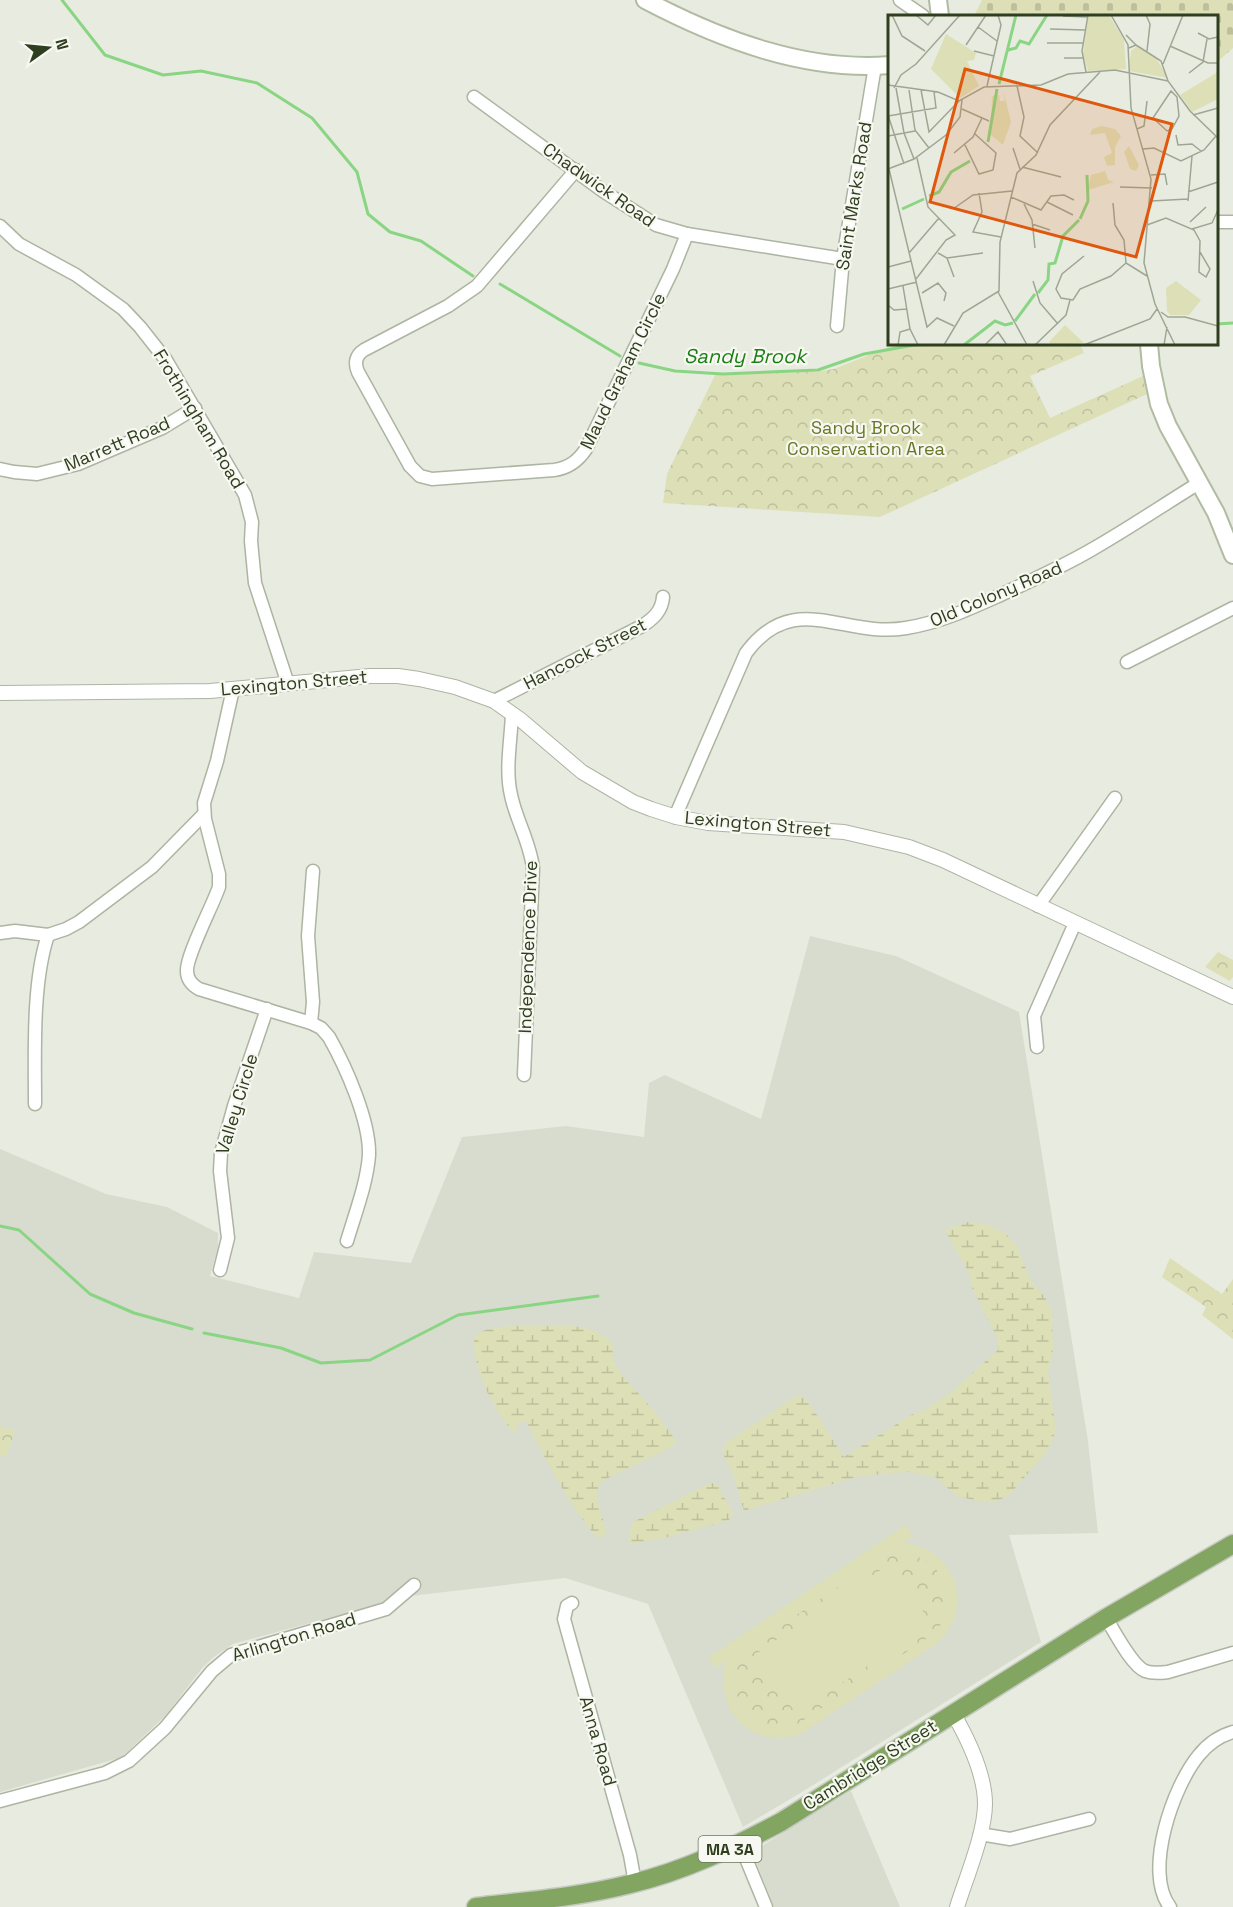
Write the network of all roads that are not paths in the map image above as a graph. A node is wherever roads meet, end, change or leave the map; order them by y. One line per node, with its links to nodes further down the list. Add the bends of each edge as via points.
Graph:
1 (645, 0): 6 (main road, via 696,25 787,56 840,66)
2 (900, 0): 4 (street)
3 (938, 0): 5 (main road)
4 (922, 15)
5 (940, 15)
6 (882, 66): 11 (street, Saint Marks Road)
7 (474, 97): 8 (street, Chadwick Road)
8 (576, 170): 10 (street, Chadwick Road, via 661,228); 10 (street, Maud Graham Circle, via 477,286 459,300 357,356 358,372 418,475 432,479 554,470 578,459)
9 (0, 226): 14 (street, Frothingham Road, via 20,244 76,275 123,309 154,344)
10 (687, 234): 11 (street, Chadwick Road)
11 (843, 259): 12 (street, Saint Marks Road)
12 (837, 326)
13 (1149, 345): 16 (main road, via 1159,404)
14 (195, 408): 15 (street, Marrett Road, via 162,428 78,464 37,474); 22 (street, Frothingham Road, via 245,495 252,522 255,583)
15 (0, 469)
16 (1199, 483): 17 (main road); 29 (street, Old Colony Road, via 1091,550 952,616 897,630 811,620 775,625 756,640 742,661)
17 (1228, 531): 18 (main road)
18 (1233, 555)
19 (663, 597): 25 (street, Hancock Street, via 663,604 652,620)
20 (1233, 608): 21 (street)
21 (1126, 662)
22 (288, 684): 23 (street, Lexington Street); 25 (street, Lexington Street, via 398,676 455,687)
23 (233, 689): 24 (street, Lexington Street); 28 (street)
24 (0, 693)
25 (494, 701): 26 (street, Lexington Street)
26 (512, 714): 29 (street, Lexington Street, via 595,781 633,802); 39 (street, Independence Drive, via 509,786 531,850 533,868)
27 (1115, 798): 31 (street)
28 (204, 814): 34 (street, via 152,867 79,922); 36 (street, via 219,887 189,960 187,975 199,989)
29 (675, 817): 31 (street, Lexington Street, via 727,825 844,832 883,840 926,852)
30 (313, 870): 37 (street, via 308,936)
31 (1038, 906): 32 (street, Lexington Street)
32 (1075, 923): 35 (street, Lexington Street); 38 (street, via 1034,1016)
33 (0, 933): 34 (street)
34 (48, 935): 40 (street, via 38,987)
35 (1233, 997)
36 (267, 1009): 37 (street); 42 (street, Valley Circle, via 221,1153 228,1238)
37 (311, 1023): 41 (street, via 325,1032 332,1043 367,1133 368,1165)
38 (1036, 1047)
39 (524, 1076)
40 (35, 1104)
41 (347, 1241)
42 (220, 1270)
43 (1233, 1544): 46 (main road, Cambridge Street / MA 3A)
44 (414, 1586): 50 (street, Arlington Road, via 386,1609 231,1655 212,1671 156,1738 122,1765)
45 (572, 1603): 54 (street, Anna Road, via 567,1606 564,1619)
46 (1106, 1618): 47 (street, via 1139,1668 1145,1671 1168,1672); 48 (main road, Cambridge Street / MA 3A)
47 (1233, 1653)
48 (953, 1713): 52 (street, via 983,1786 985,1807); 53 (main road, Cambridge Street / MA 3A)
49 (1233, 1732): 59 (street, via 1216,1740 1197,1757 1175,1801 1158,1865 1162,1893)
50 (0, 1801)
51 (1089, 1819): 52 (street, via 1010,1839)
52 (980, 1834): 58 (street)
53 (740, 1844): 54 (main road, Cambridge Street / MA 3A); 57 (street)
54 (636, 1883): 55 (main road, Cambridge Street / MA 3A)
55 (521, 1904): 56 (main road, Cambridge Street / MA 3A)
56 (476, 1907)
57 (766, 1907)
58 (957, 1907)
59 (1170, 1907)

